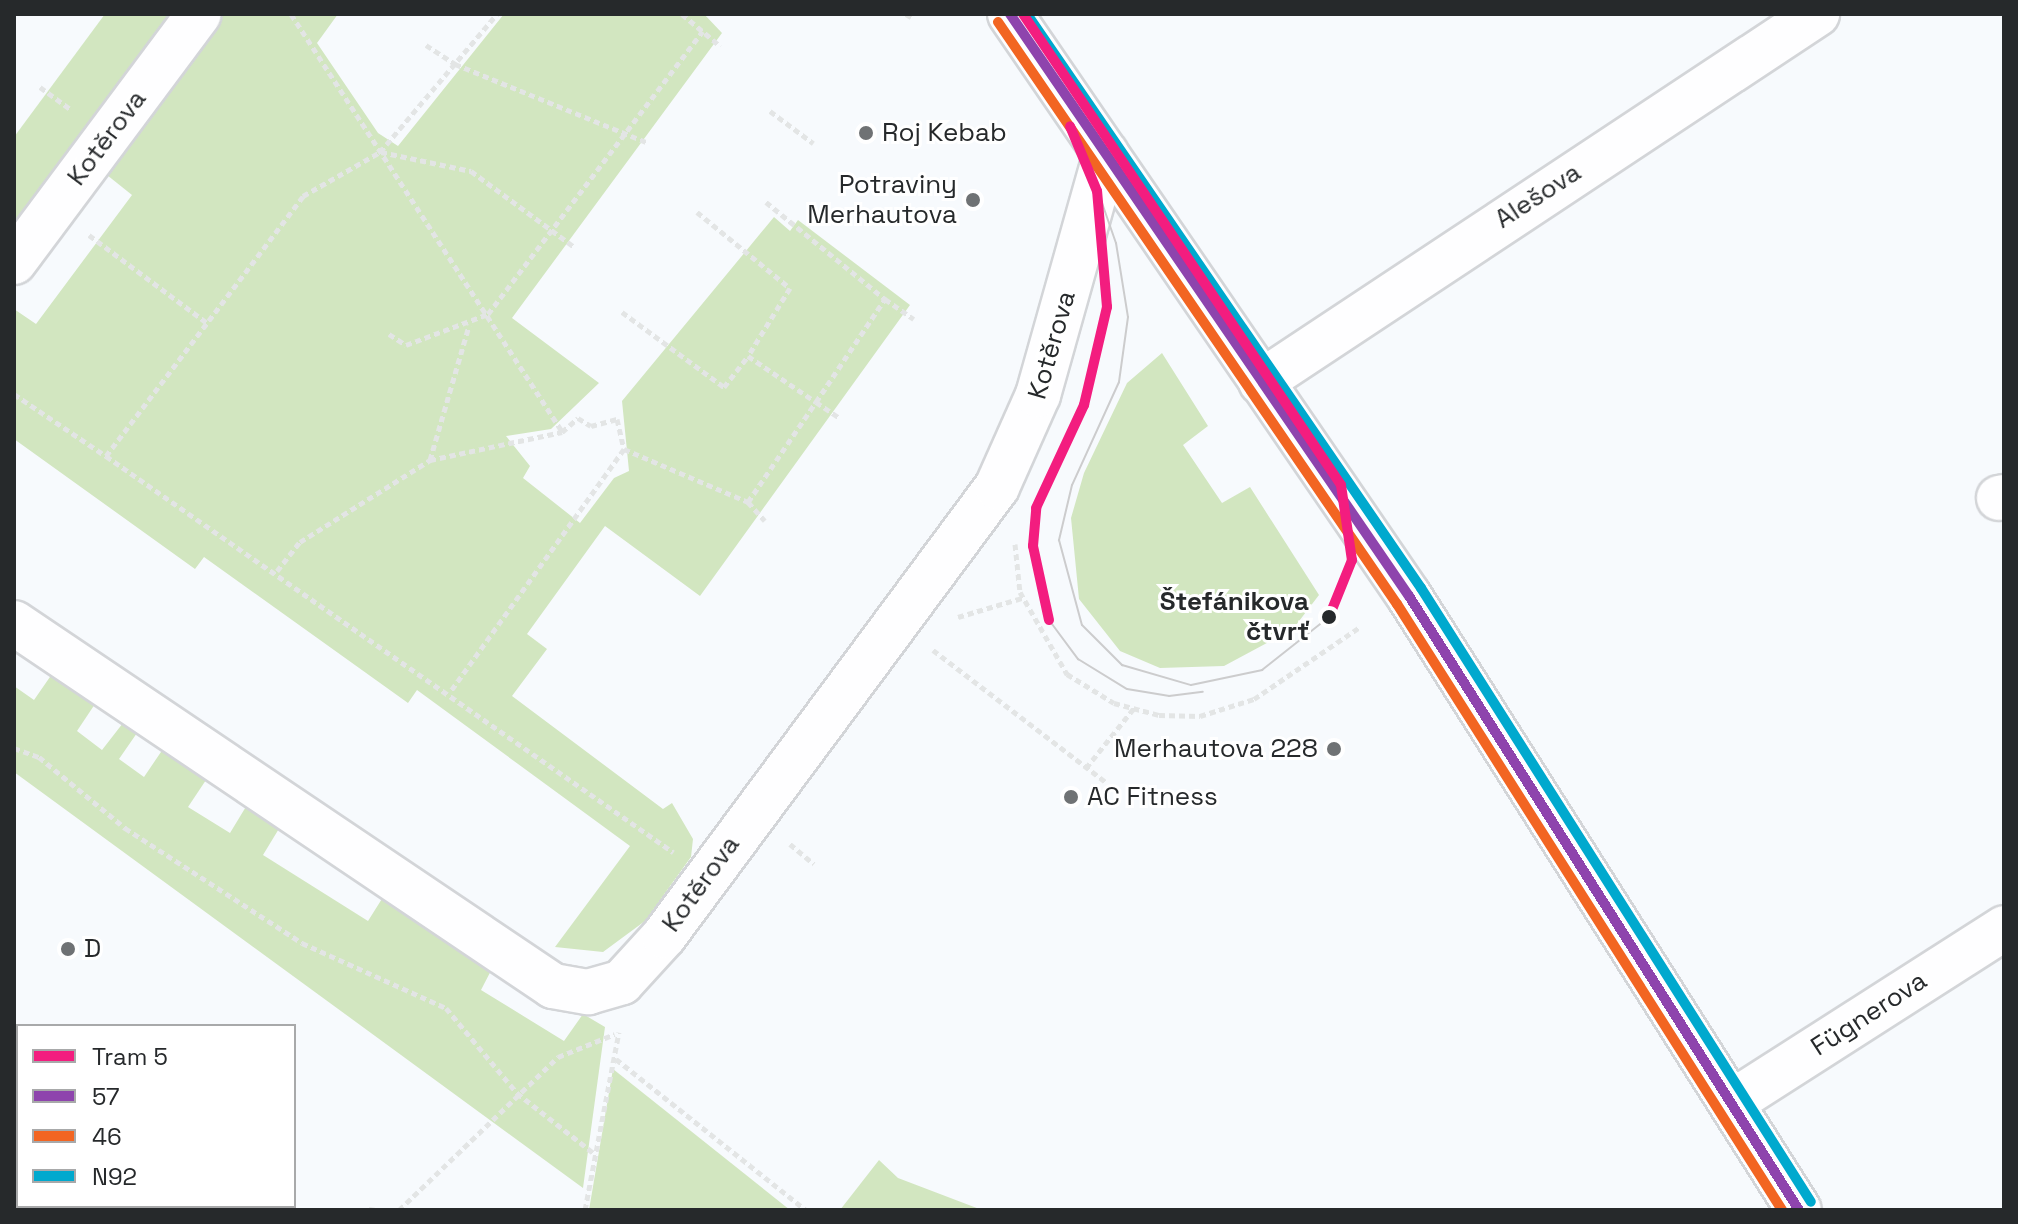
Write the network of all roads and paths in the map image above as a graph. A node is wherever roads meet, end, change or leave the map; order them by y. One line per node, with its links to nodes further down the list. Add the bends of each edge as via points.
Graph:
1 (199, 14): 18 (street, Kotěrova)
2 (291, 14): 15 (path)
3 (497, 14): 10 (path)
4 (682, 14): 7 (path)
5 (1010, 14): 16 (street)
6 (1817, 14): 31 (street, Alešova)
7 (703, 31): 9 (path); 12 (path)
8 (426, 45): 10 (path)
9 (720, 46)
10 (455, 64): 12 (path); 15 (path)
11 (770, 111): 14 (path)
12 (628, 129): 13 (path); 20 (path)
13 (649, 143)
14 (813, 143)
15 (380, 152): 20 (path, via 471,171); 25 (path); 27 (path, via 303,196)
16 (1106, 153): 31 (street); 43 (street, Kotěrova, via 1029,424 997,487)
17 (766, 202): 23 (path)
18 (54, 209): 22 (street, Kotěrova); 27 (path)
19 (697, 212): 30 (path, via 790,288)
20 (551, 230): 21 (path); 25 (path)
21 (573, 246)
22 (14, 262)
23 (885, 299): 26 (path); 33 (path)
24 (622, 312): 30 (path, via 724,387)
25 (488, 314): 28 (path); 35 (path)
26 (914, 319)
27 (207, 323): 37 (path)
28 (469, 325): 29 (path, via 406,345); 38 (path)
29 (389, 334)
30 (748, 356): 33 (path)
31 (1261, 382): 57 (street, via 1409,596)
32 (14, 394): 37 (path)
33 (816, 402): 34 (path); 39 (path)
34 (840, 418)
35 (562, 432): 36 (path, via 578,418 591,426 617,419); 38 (path)
36 (624, 449): 39 (path); 46 (path)
37 (106, 456): 41 (path)
38 (430, 460): 41 (path, via 300,542)
39 (748, 502): 40 (path)
40 (765, 521)
41 (277, 571): 46 (path)
42 (14, 623): 53 (street, Kotěrova, via 553,986 588,992 622,982)
43 (896, 623): 49 (path); 53 (street, Kotěrova)
44 (1360, 627): 47 (path, via 1254,699 1200,716)
45 (1067, 674): 47 (path)
46 (450, 692): 53 (path)
47 (1134, 708): 49 (path)
48 (14, 748): 58 (path, via 39,757 125,828 302,943 446,1008 517,1093)
49 (1086, 768): 50 (path)
50 (1107, 783)
51 (794, 848): 52 (path)
52 (814, 864)
53 (706, 876)
54 (2004, 928): 57 (street, Fügnerova)
55 (619, 1032): 56 (path)
56 (616, 1059): 58 (path); 62 (path)
57 (1734, 1101): 63 (street)
58 (596, 1155): 61 (path)
59 (369, 1209): 60 (path)
60 (376, 1210)
61 (585, 1210)
62 (806, 1210)
63 (1799, 1210)

